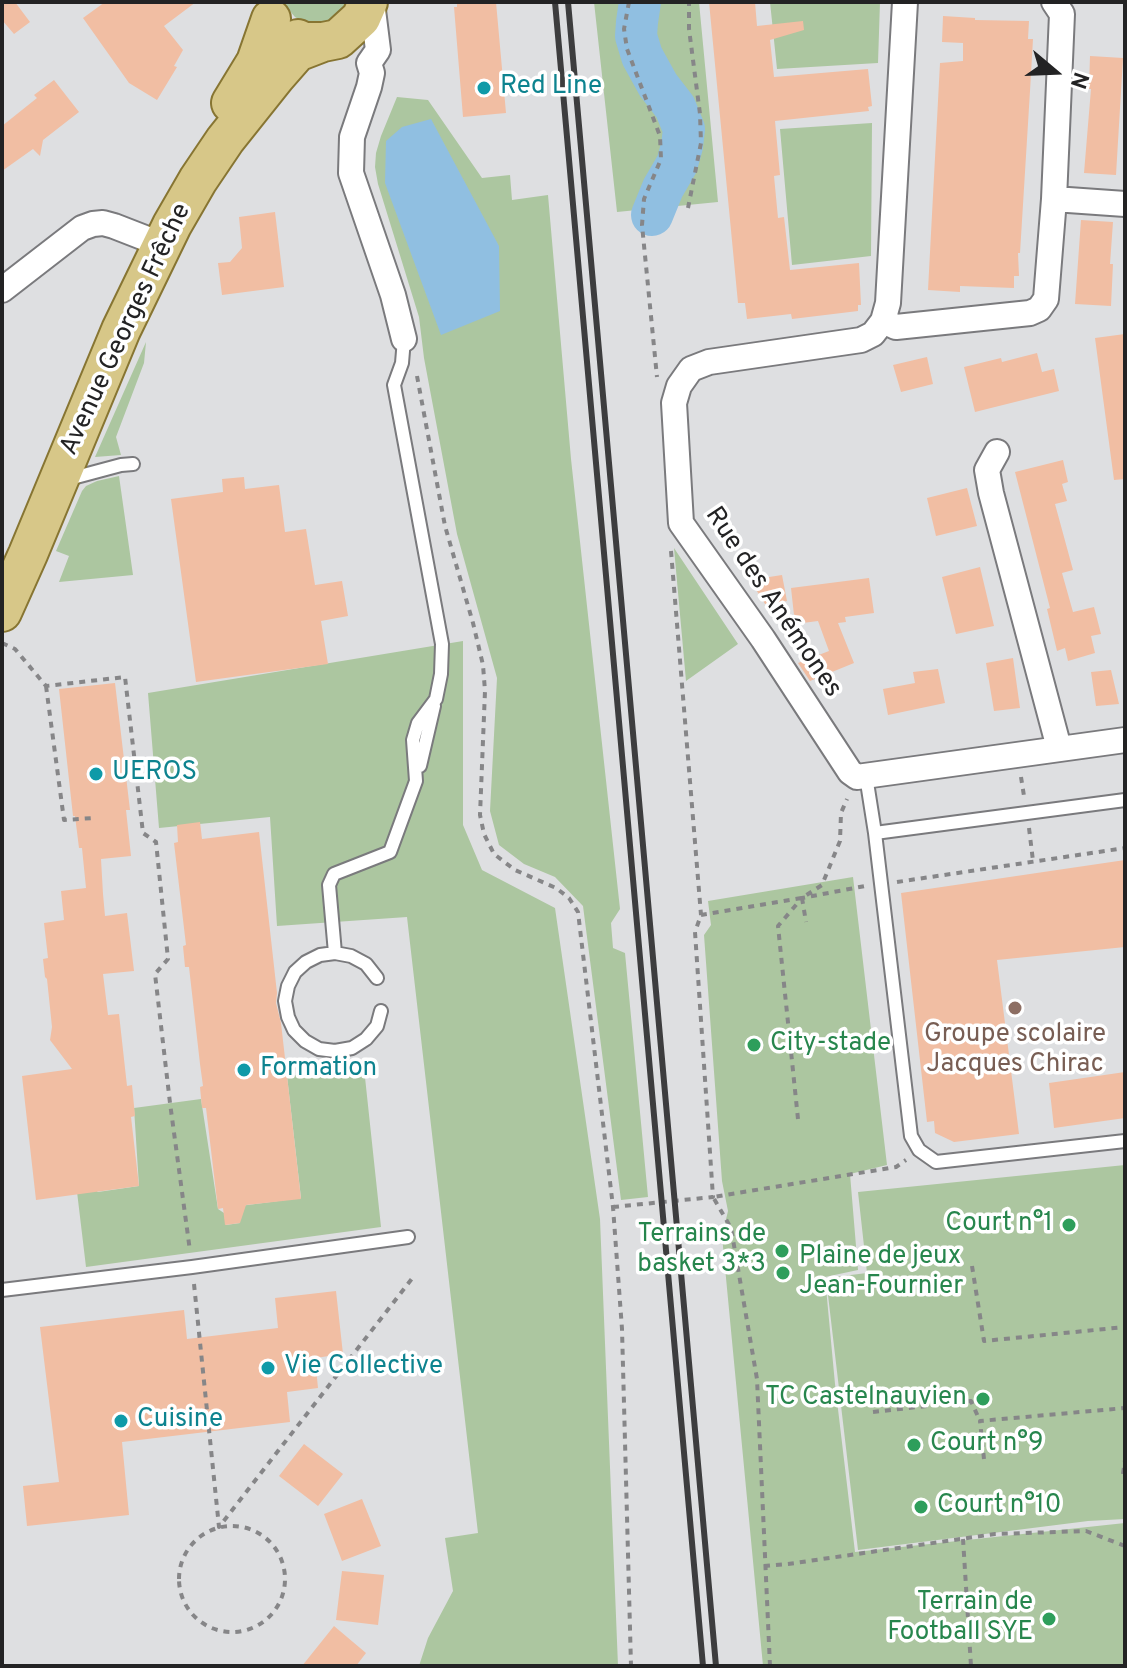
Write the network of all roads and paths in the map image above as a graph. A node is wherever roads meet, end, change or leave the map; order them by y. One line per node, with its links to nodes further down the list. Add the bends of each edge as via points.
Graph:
1 (370, 2): 7 (main road, Avenue Georges Frêche, via 361,18); 8 (street, via 378,50)
2 (629, 2): 17 (path, via 627,49 660,136 661,159 644,199 642,225)
3 (689, 2): 11 (path, via 701,143)
4 (905, 2): 14 (street)
5 (1054, 2): 9 (street, via 1062,14)
6 (267, 10): 7 (main road, via 285,33 303,42); 12 (main road, Avenue Georges Frêche, via 256,62)
7 (330, 41): 8 (street); 20 (main road, Avenue Georges Frêche, via 297,52 198,180 121,330)
8 (369, 63): 15 (street, via 369,87 352,137 351,173)
9 (1054, 199): 10 (street); 14 (street, via 1046,299 1039,309 928,325 896,327)
10 (1125, 204)
11 (688, 208)
12 (150, 240): 13 (street, via 93,224); 22 (main road, Avenue Georges Frêche, via 109,322)
13 (2, 290)
14 (883, 321): 21 (street, Rue des Anémones, via 861,340 691,369 674,403)
15 (404, 339): 37 (lane, via 394,385 442,644 441,674 436,699 415,731 416,781 390,852 334,874 329,885)
16 (416, 368): 44 (path, via 445,526 483,665 484,834 494,854 556,888 578,912)
17 (657, 383)
18 (997, 452): 27 (street, via 987,470 991,493)
19 (133, 464): 20 (lane)
20 (58, 481): 23 (main road, Avenue Georges Frêche)
21 (681, 523): 28 (street, Rue des Anémones, via 850,772); 35 (path, via 670,542)
22 (2, 574)
23 (2, 612)
24 (2, 643): 25 (path, via 15,649)
25 (46, 686): 30 (path, via 64,820); 47 (path, via 125,677 143,833 156,842 168,959 155,974)
26 (1125, 740): 27 (street)
27 (1059, 748): 28 (street)
28 (867, 781): 31 (lane); 34 (path, via 846,799 840,841 822,885)
29 (1125, 800): 31 (lane)
30 (94, 818)
31 (875, 833): 33 (lane)
32 (1125, 848): 33 (path)
33 (881, 885): 34 (path); 42 (lane, via 911,1136)
34 (802, 898): 35 (path); 36 (path); 40 (path, via 778,926)
35 (701, 915): 43 (path, via 695,932)
36 (806, 922)
37 (335, 953): 38 (lane, via 366,964); 39 (lane, via 320,955 295,972 285,1001 294,1030 319,1049 352,1048 377,1026)
38 (377, 978)
39 (381, 1011)
40 (798, 1119)
41 (1125, 1141): 42 (lane, via 936,1162)
42 (919, 1150): 43 (path, via 896,1167)
43 (713, 1197): 44 (path); 60 (path, via 731,1228 757,1379)
44 (613, 1207): 61 (path, via 622,1329)
45 (408, 1237): 47 (lane)
46 (972, 1266): 50 (path, via 984,1341)
47 (192, 1267): 49 (lane); 57 (path)
48 (414, 1276): 57 (path)
49 (2, 1290)
50 (1125, 1327)
51 (1125, 1408): 53 (path)
52 (873, 1412): 53 (path, via 971,1401)
53 (980, 1421): 54 (path)
54 (984, 1459)
55 (1125, 1460): 56 (path)
56 (1123, 1474)
57 (219, 1527): 57 (path, via 236,1526 267,1538 284,1567 281,1600 272,1614 242,1631 224,1632 193,1615 179,1581 190,1547)
58 (963, 1539): 59 (path, via 1086,1531); 60 (path); 63 (path)
59 (1125, 1546)
60 (764, 1566): 62 (path)
61 (631, 1666)
62 (770, 1666)
63 (971, 1666)

